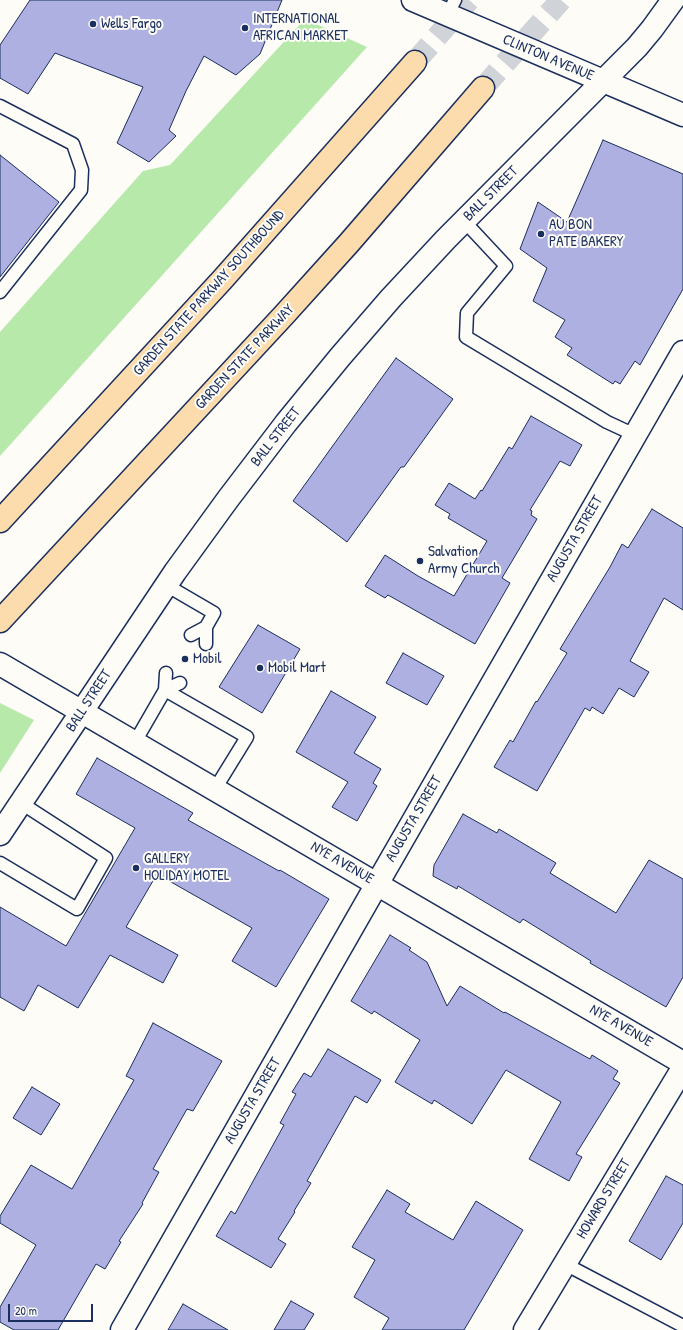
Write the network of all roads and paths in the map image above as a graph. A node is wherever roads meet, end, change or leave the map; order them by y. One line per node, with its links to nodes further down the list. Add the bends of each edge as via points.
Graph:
1 (413, 0): 3 (street, CLINTON AVENUE)
2 (673, 0): 5 (street, BALL STREET, via 652,30)
3 (451, 7): 5 (street, CLINTON AVENUE)
4 (415, 62): 13 (highway, GARDEN STATE PARKWAY SOUTHBOUND, via 206,297)
5 (604, 82): 8 (street, CLINTON AVENUE); 9 (street, BALL STREET)
6 (483, 88): 15 (highway, GARDEN STATE PARKWAY, via 349,243)
7 (0, 106): 10 (lane, via 73,144 82,170 81,190)
8 (683, 115)
9 (464, 221): 12 (lane, via 506,266 467,313 466,337 607,422); 14 (street, BALL STREET, via 386,304 314,388 228,499)
10 (0, 292)
11 (680, 365): 12 (street, AUGUSTA STREET)
12 (635, 435): 29 (street, AUGUSTA STREET)
13 (0, 521)
14 (166, 585): 16 (lane, via 214,613); 23 (street, BALL STREET)
15 (0, 621)
16 (206, 627): 17 (lane); 18 (lane)
17 (191, 635)
18 (206, 644)
19 (0, 664): 23 (street, NYE AVENUE)
20 (166, 673): 22 (lane)
21 (180, 683): 22 (lane)
22 (165, 690): 24 (lane); 25 (lane, via 248,737)
23 (82, 712): 24 (street, NYE AVENUE); 26 (street, BALL STREET)
24 (135, 742): 25 (street, NYE AVENUE)
25 (215, 789): 29 (street, NYE AVENUE)
26 (21, 803): 27 (street, BALL STREET); 28 (lane, via 106,858 77,909)
27 (0, 834)
28 (0, 863)
29 (377, 884): 30 (street, NYE AVENUE); 34 (street, AUGUSTA STREET)
30 (683, 1062)
31 (683, 1068): 32 (street, HOWARD STREET)
32 (565, 1264): 33 (lane); 35 (street, HOWARD STREET)
33 (683, 1326)
34 (122, 1330)
35 (525, 1330)

